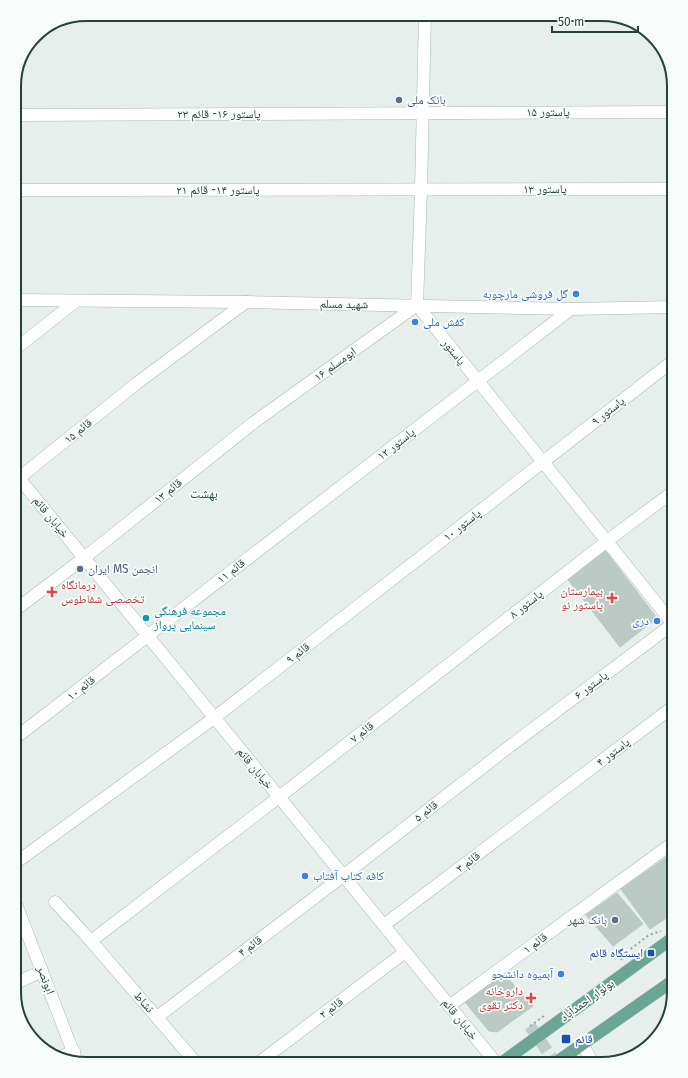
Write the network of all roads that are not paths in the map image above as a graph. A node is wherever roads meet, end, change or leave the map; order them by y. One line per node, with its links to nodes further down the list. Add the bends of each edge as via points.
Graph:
1 (425, 21): 3 (street)
2 (667, 112): 3 (street, پاستور ۱۵)
3 (423, 113): 4 (street, پاستور ۱۶- قائم ۲۳); 7 (street)
4 (21, 114)
5 (667, 189): 7 (street, پاستور ۱۳)
6 (21, 190): 7 (street, پاستور ۱۴- قائم ۲۱)
7 (421, 190): 11 (street)
8 (21, 300): 9 (street, شهید مسلم)
9 (76, 301): 10 (street, شهید مسلم); 14 (street)
10 (246, 302): 11 (street, شهید مسلم); 19 (street, قائم ۱۵)
11 (417, 306): 13 (street, شهید مسلم); 16 (street, پاستور); 17 (street, ابومسلم ۱۶)
12 (667, 307): 13 (street, شهید مسلم)
13 (571, 309): 16 (street, پاستور ۱۲)
14 (21, 344)
15 (667, 365): 18 (street, پاستور ۹)
16 (478, 381): 18 (street, پاستور); 22 (street, پاستور ۱۲)
17 (253, 423): 24 (street, قائم ۱۳)
18 (543, 462): 23 (street, پاستور); 25 (street, پاستور ۱۰)
19 (21, 474)
20 (21, 484): 24 (street, خیابان قائم)
21 (667, 496): 23 (street, پاستور ۸)
22 (315, 507): 29 (street, قائم ۱۱)
23 (606, 541): 27 (street, پاستور); 30 (street, پاستور ۸)
24 (84, 558): 26 (street, قائم ۱۳); 29 (street, خیابان قائم)
25 (381, 588): 32 (street, قائم ۹)
26 (21, 606)
27 (667, 615)
28 (667, 629): 34 (street, پاستور ۶)
29 (148, 636): 32 (street, خیابان قائم); 33 (street, قائم ۱۰)
30 (445, 667): 35 (street, قائم ۷)
31 (667, 711): 36 (street, پاستور ۴)
32 (214, 718): 35 (street, خیابان قائم); 38 (street, قائم ۹)
33 (21, 734)
34 (510, 746): 39 (street, قائم ۵)
35 (279, 798): 39 (street, خیابان قائم); 43 (street, قائم ۷)
36 (552, 798): 42 (street, قائم ۳)
37 (667, 847): 49 (street, قائم ۱)
38 (21, 859)
39 (343, 876): 42 (street, خیابان قائم); 50 (street, قائم ۴)
40 (55, 902): 43 (street, نشاط)
41 (21, 916): 46 (street, ابونصر)
42 (384, 925): 45 (street, خیابان قائم)
43 (91, 940): 50 (street, نشاط)
44 (667, 942): 56 (main road, بولوار احمدآباد)
45 (405, 952): 49 (street, خیابان قائم); 54 (street, قائم ۲)
46 (42, 971): 47 (street); 52 (street, ابونصر)
47 (21, 981)
48 (667, 985): 51 (main road)
49 (449, 1006): 55 (street, خیابان قائم)
50 (157, 1018): 53 (street, نشاط)
51 (582, 1044): 57 (main road); 58 (street)
52 (75, 1057)
53 (191, 1057)
54 (266, 1057)
55 (490, 1057)
56 (510, 1057)
57 (564, 1057)
58 (590, 1057)

